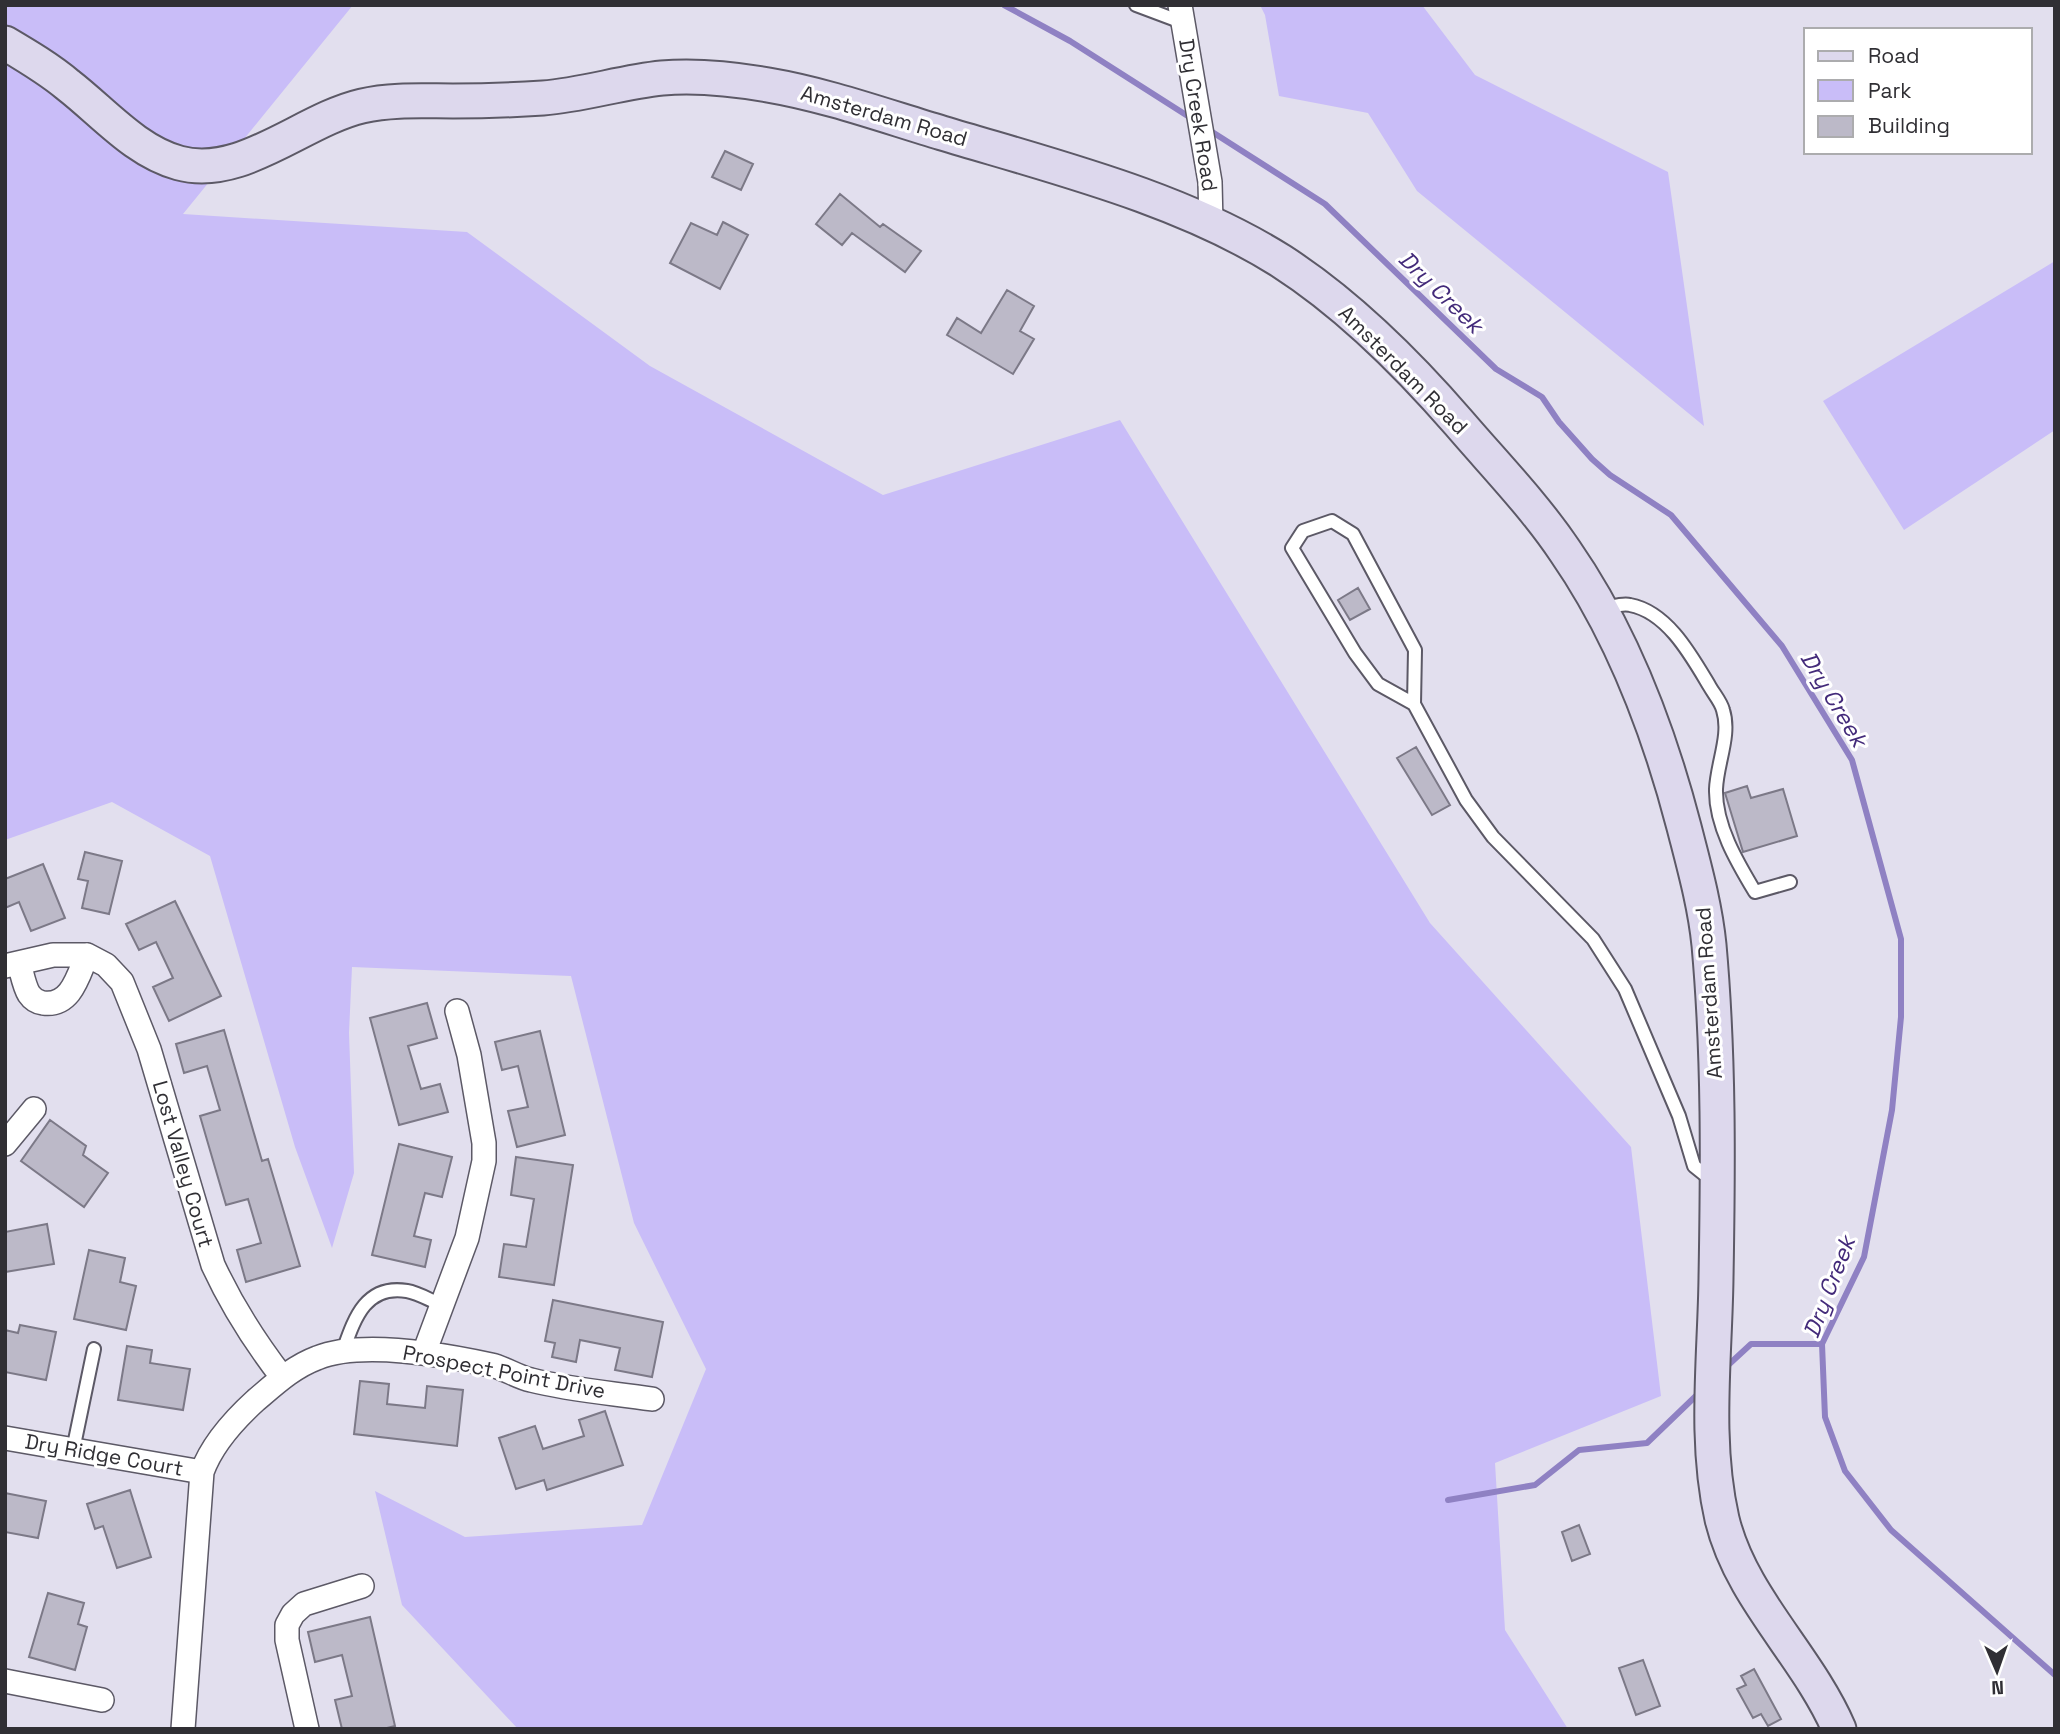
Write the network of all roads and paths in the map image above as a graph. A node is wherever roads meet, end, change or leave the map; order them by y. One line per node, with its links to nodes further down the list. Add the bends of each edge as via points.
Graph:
1 (1136, 5): 2 (lane)
2 (1182, 14): 4 (street, Dry Creek Road, via 1210,182)
3 (5, 43): 4 (main road, Amsterdam Road, via 64,81 139,144 182,164 238,162 324,118 390,101 555,97 666,78 736,79 795,89 1045,164)
4 (1211, 224): 5 (main road, Amsterdam Road, via 1314,284 1374,335 1436,397 1540,516)
5 (1600, 608): 7 (lane, via 1629,604 1654,615 1676,636 1703,675 1723,708 1726,726 1716,791 1734,857 1755,892); 13 (main road, Amsterdam Road, via 1646,708 1702,895 1715,1019)
6 (1414, 704): 6 (lane, via 1415,650 1353,534 1332,521 1303,531 1292,548 1355,653 1378,684); 13 (lane, via 1466,800 1493,837 1593,939 1625,989 1679,1116 1694,1166 1704,1174)
7 (1790, 883)
8 (87, 956): 9 (street, via 53,955); 9 (street, via 70,993 49,1004 37,1002 29,994); 18 (street, Lost Valley Court, via 106,965 122,982 149,1049 213,1265 254,1340)
9 (12, 965)
10 (457, 1011): 14 (street, via 469,1055 484,1161 467,1238)
11 (34, 1109): 12 (street)
12 (5, 1144)
13 (1717, 1175): 28 (main road, Amsterdam Road, via 1712,1399 1715,1480 1724,1526 1758,1600 1818,1685)
14 (442, 1305): 16 (lane, via 409,1291 377,1295 355,1316); 17 (street)
15 (94, 1349): 21 (lane)
16 (343, 1351): 17 (street, Prospect Point Drive); 18 (street, Prospect Point Drive, via 319,1357)
17 (424, 1353): 19 (street, Prospect Point Drive, via 494,1366 530,1380)
18 (282, 1377): 22 (street, Prospect Point Drive, via 237,1418)
19 (652, 1399)
20 (5, 1438): 21 (street, Dry Ridge Court)
21 (73, 1450): 22 (street, Dry Ridge Court)
22 (202, 1472): 26 (street, Prospect Point Drive)
23 (362, 1586): 27 (street, via 304,1604 287,1625)
24 (5, 1681): 25 (street)
25 (102, 1700)
26 (183, 1729)
27 (307, 1729)
28 (1839, 1729)

